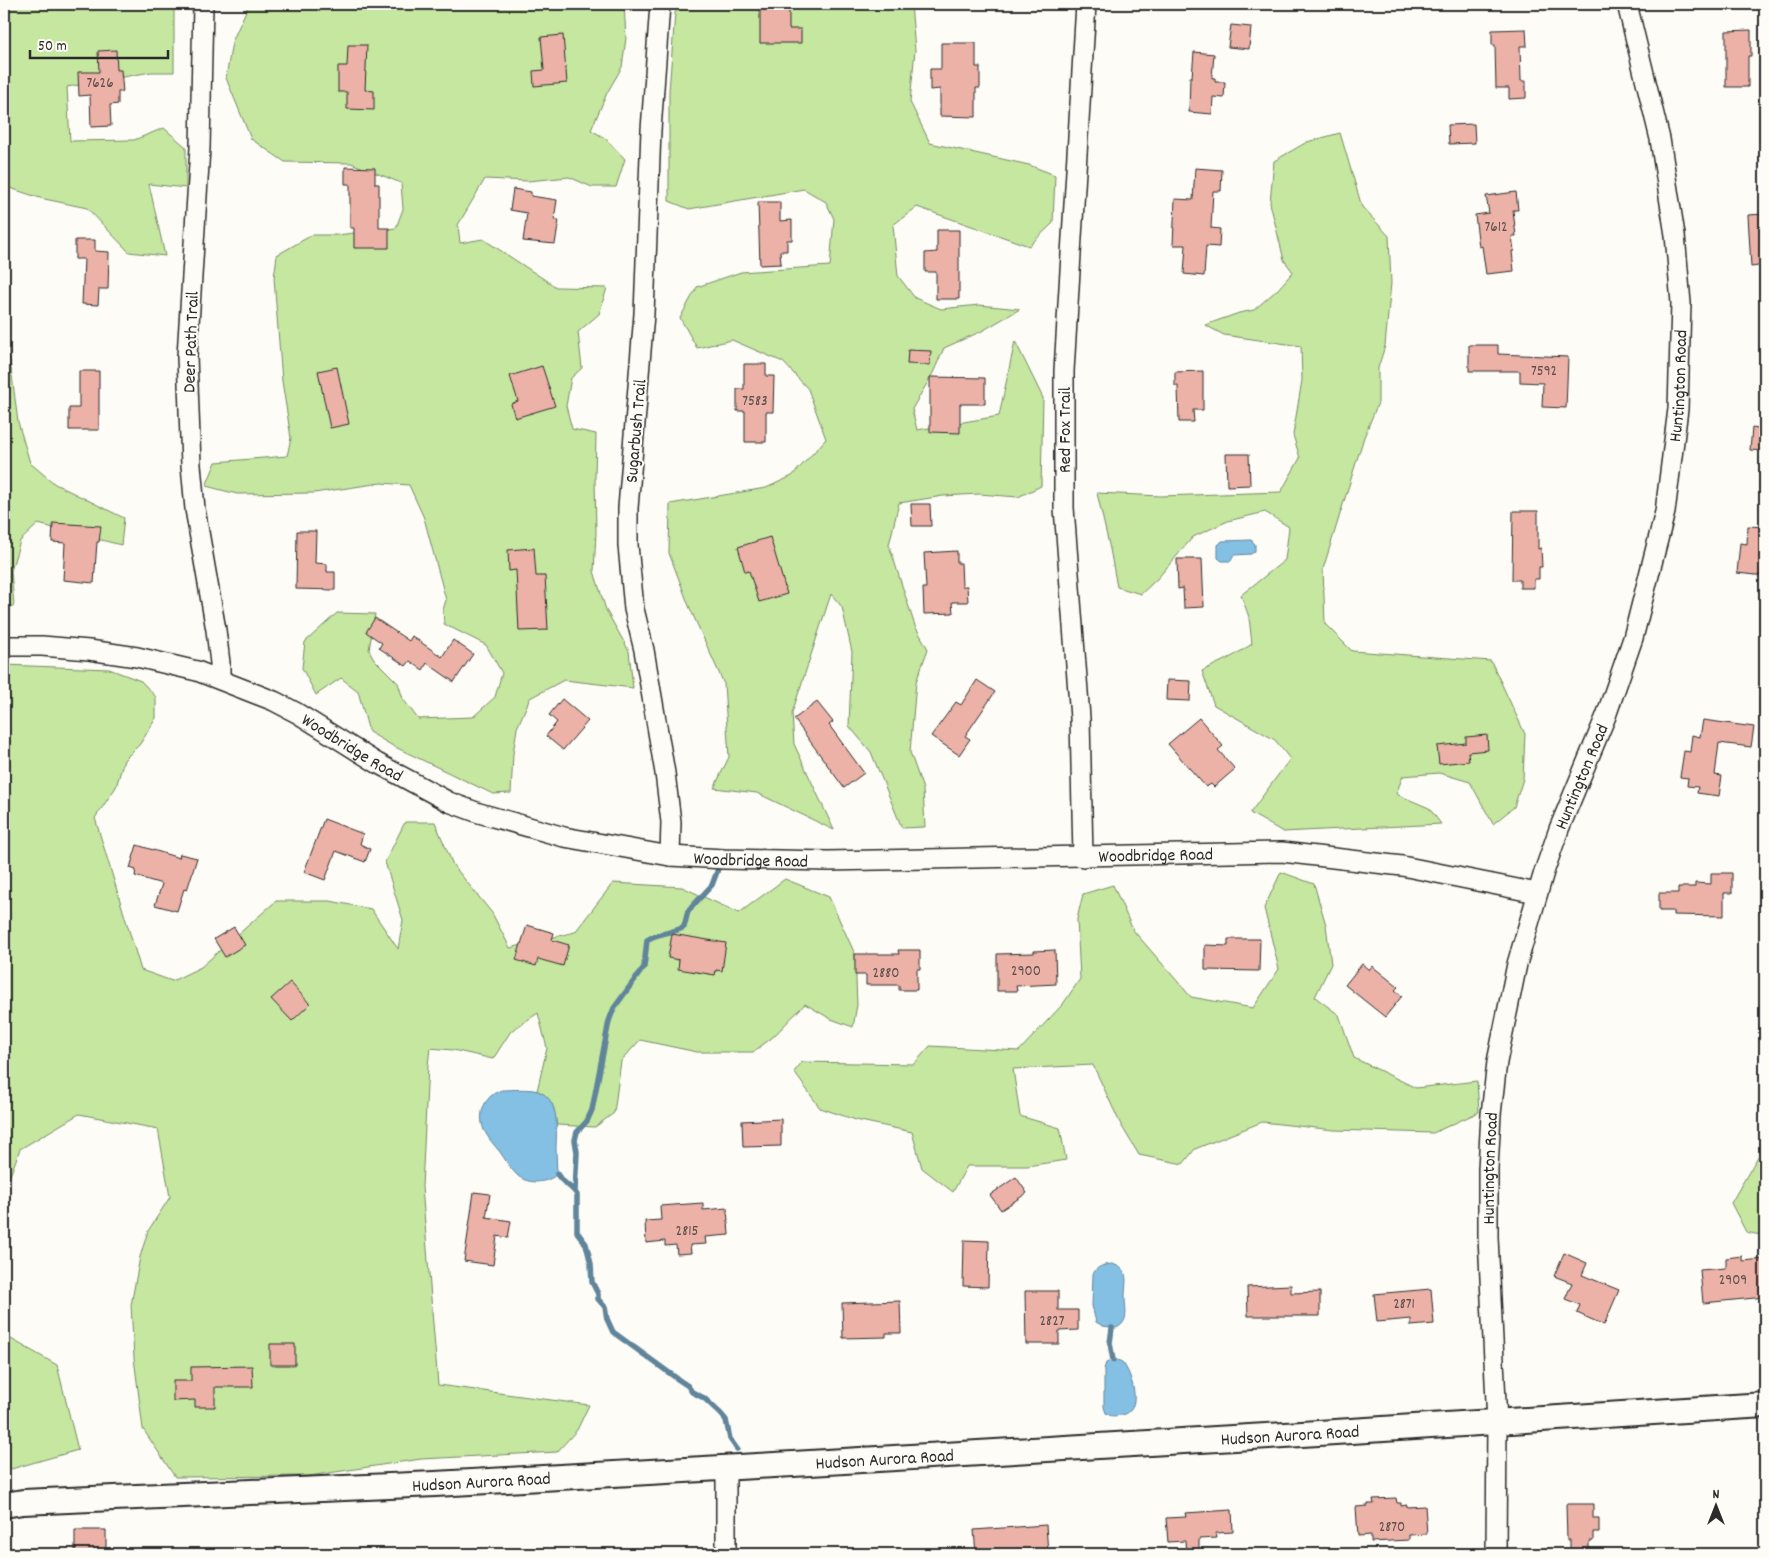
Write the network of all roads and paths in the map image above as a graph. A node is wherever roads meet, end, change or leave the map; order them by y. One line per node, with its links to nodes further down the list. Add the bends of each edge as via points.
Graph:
1 (202, 4): 6 (street, Deer Path Trail, via 200,148 187,356 195,509 216,630)
2 (660, 4): 7 (street, Sugarbush Trail, via 628,545 634,608 665,773 671,822)
3 (1086, 4): 8 (street, Red Fox Trail, via 1064,389 1064,508 1080,718)
4 (1627, 4): 9 (street, Huntington Road, via 1660,139 1675,234 1681,304 1678,409 1665,512 1633,638)
5 (4, 646): 6 (street, Woodbridge Road, via 137,657)
6 (220, 679): 7 (street, Woodbridge Road, via 297,713 377,763 449,802 564,837)
7 (670, 856): 8 (street, Woodbridge Road, via 828,861)
8 (1083, 857): 9 (street, Woodbridge Road, via 1282,852 1402,866)
9 (1537, 893): 11 (street, Huntington Road, via 1508,1001 1491,1114 1488,1237)
10 (1765, 1405): 11 (street, Hudson Aurora Road)
11 (1496, 1422): 12 (street, Hudson Aurora Road); 15 (street, Huntington Road)
12 (726, 1468): 13 (street, Hudson Aurora Road); 14 (street)
13 (4, 1504)
14 (726, 1554)
15 (1496, 1554)

